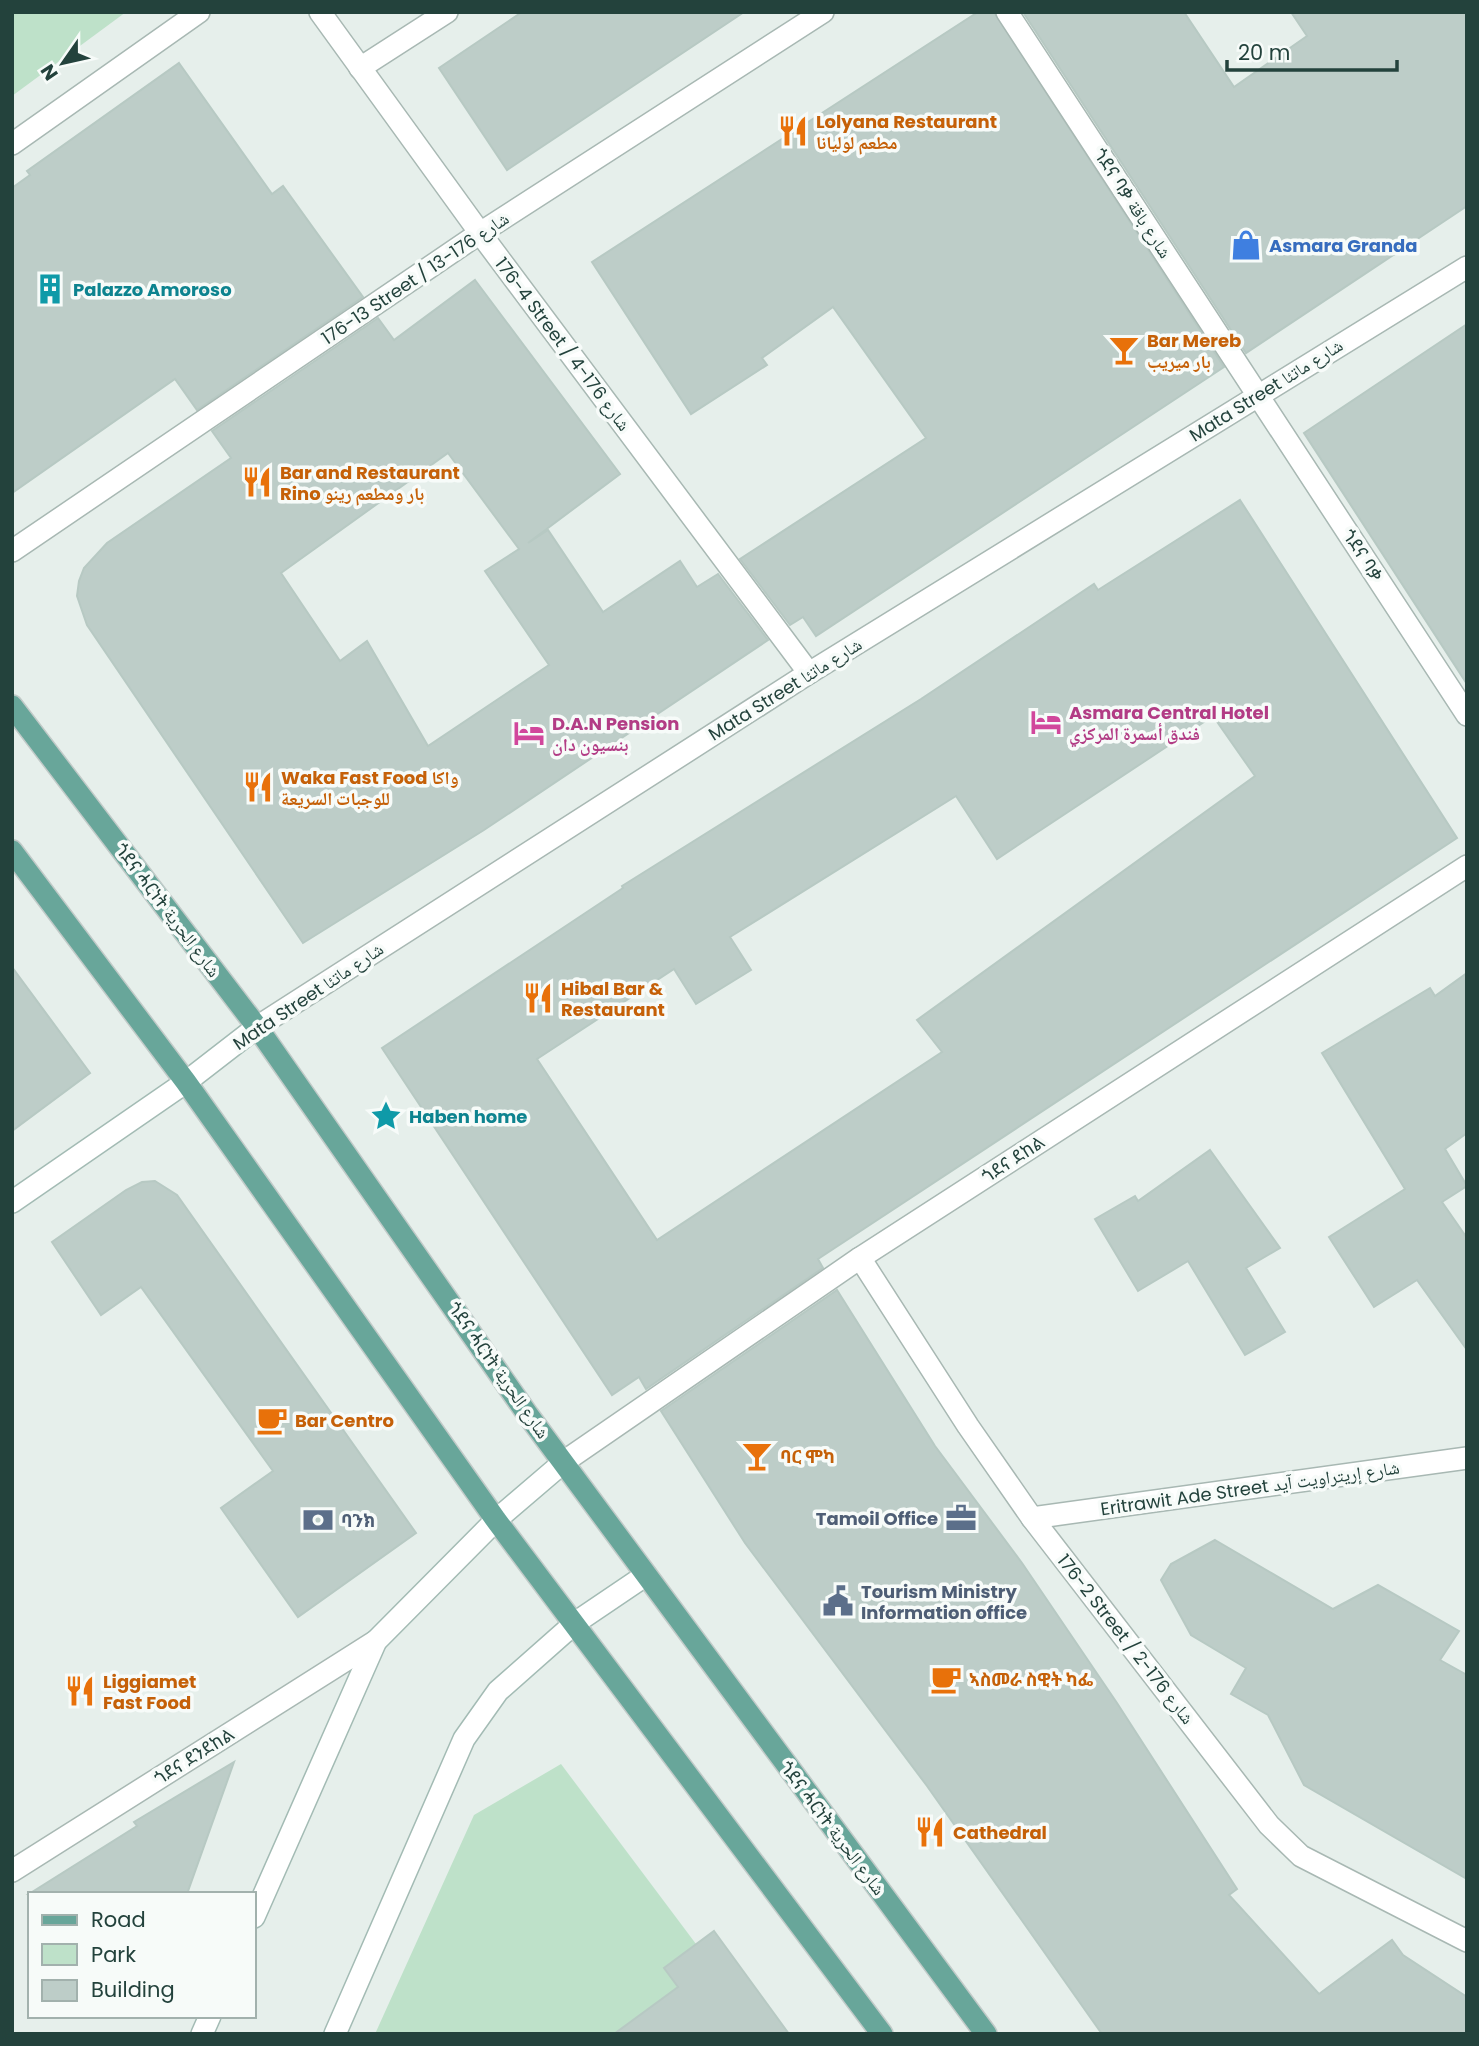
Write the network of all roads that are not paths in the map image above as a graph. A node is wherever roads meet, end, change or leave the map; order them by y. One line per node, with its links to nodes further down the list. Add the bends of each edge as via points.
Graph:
1 (199, 12): 7 (street)
2 (320, 12): 6 (street, 176-4 Street / شارع 176-4)
3 (447, 12): 6 (street)
4 (823, 12): 8 (street, 176-13 Street / شارع 176-13)
5 (1007, 12): 10 (street, ጎደና ባቃ شارع باقة)
6 (360, 68): 8 (street, 176-4 Street / شارع 176-4)
7 (12, 144)
8 (480, 233): 11 (street, 176-13 Street / شارع 176-13); 12 (street, 176-4 Street / شارع 176-4)
9 (1467, 267): 10 (street, Mata Street شارع ماتئا)
10 (1258, 394): 12 (street, Mata Street شارع ماتئا); 14 (street, ጎደና ባቃ)
11 (12, 551)
12 (810, 673): 17 (street, Mata Street شارع ماتئا)
13 (12, 706): 17 (main road, ጎደና ሓርነት شارع الحرية)
14 (1467, 715)
15 (12, 851): 18 (main road)
16 (1467, 866): 20 (street, ጎደና ደከል)
17 (257, 1027): 18 (street, Mata Street شارع ماتئا); 22 (main road, ጎደና ሓርነት شارع الحرية, via 528,1415)
18 (186, 1082): 19 (street, Mata Street شارع ماتئا); 24 (main road)
19 (12, 1202)
20 (860, 1258): 22 (street, ጎደና ደከል); 23 (street, 176-2 Street / شارع 176-2)
21 (1467, 1458): 23 (street, Eritrawit Ade Street شارع إريتراويت آيد)
22 (565, 1461): 24 (street, ጎደና ደከል); 25 (main road, ጎደና ሓርነት شارع الحرية)
23 (1032, 1518): 30 (street, 176-2 Street / شارع 176-2, via 1269,1825 1301,1856)
24 (496, 1520): 26 (main road); 27 (street, ጎደና ደከል)
25 (646, 1575): 26 (street); 35 (main road, ጎደና ሓርነት شارع الحرية)
26 (575, 1623): 33 (street, via 498,1691 464,1739); 34 (main road)
27 (376, 1641): 28 (street, ጎደና ደንደከል); 29 (street)
28 (12, 1871)
29 (256, 1912)
30 (1467, 1941)
31 (209, 2018): 32 (street)
32 (202, 2034)
33 (335, 2034)
34 (882, 2034)
35 (986, 2034)

